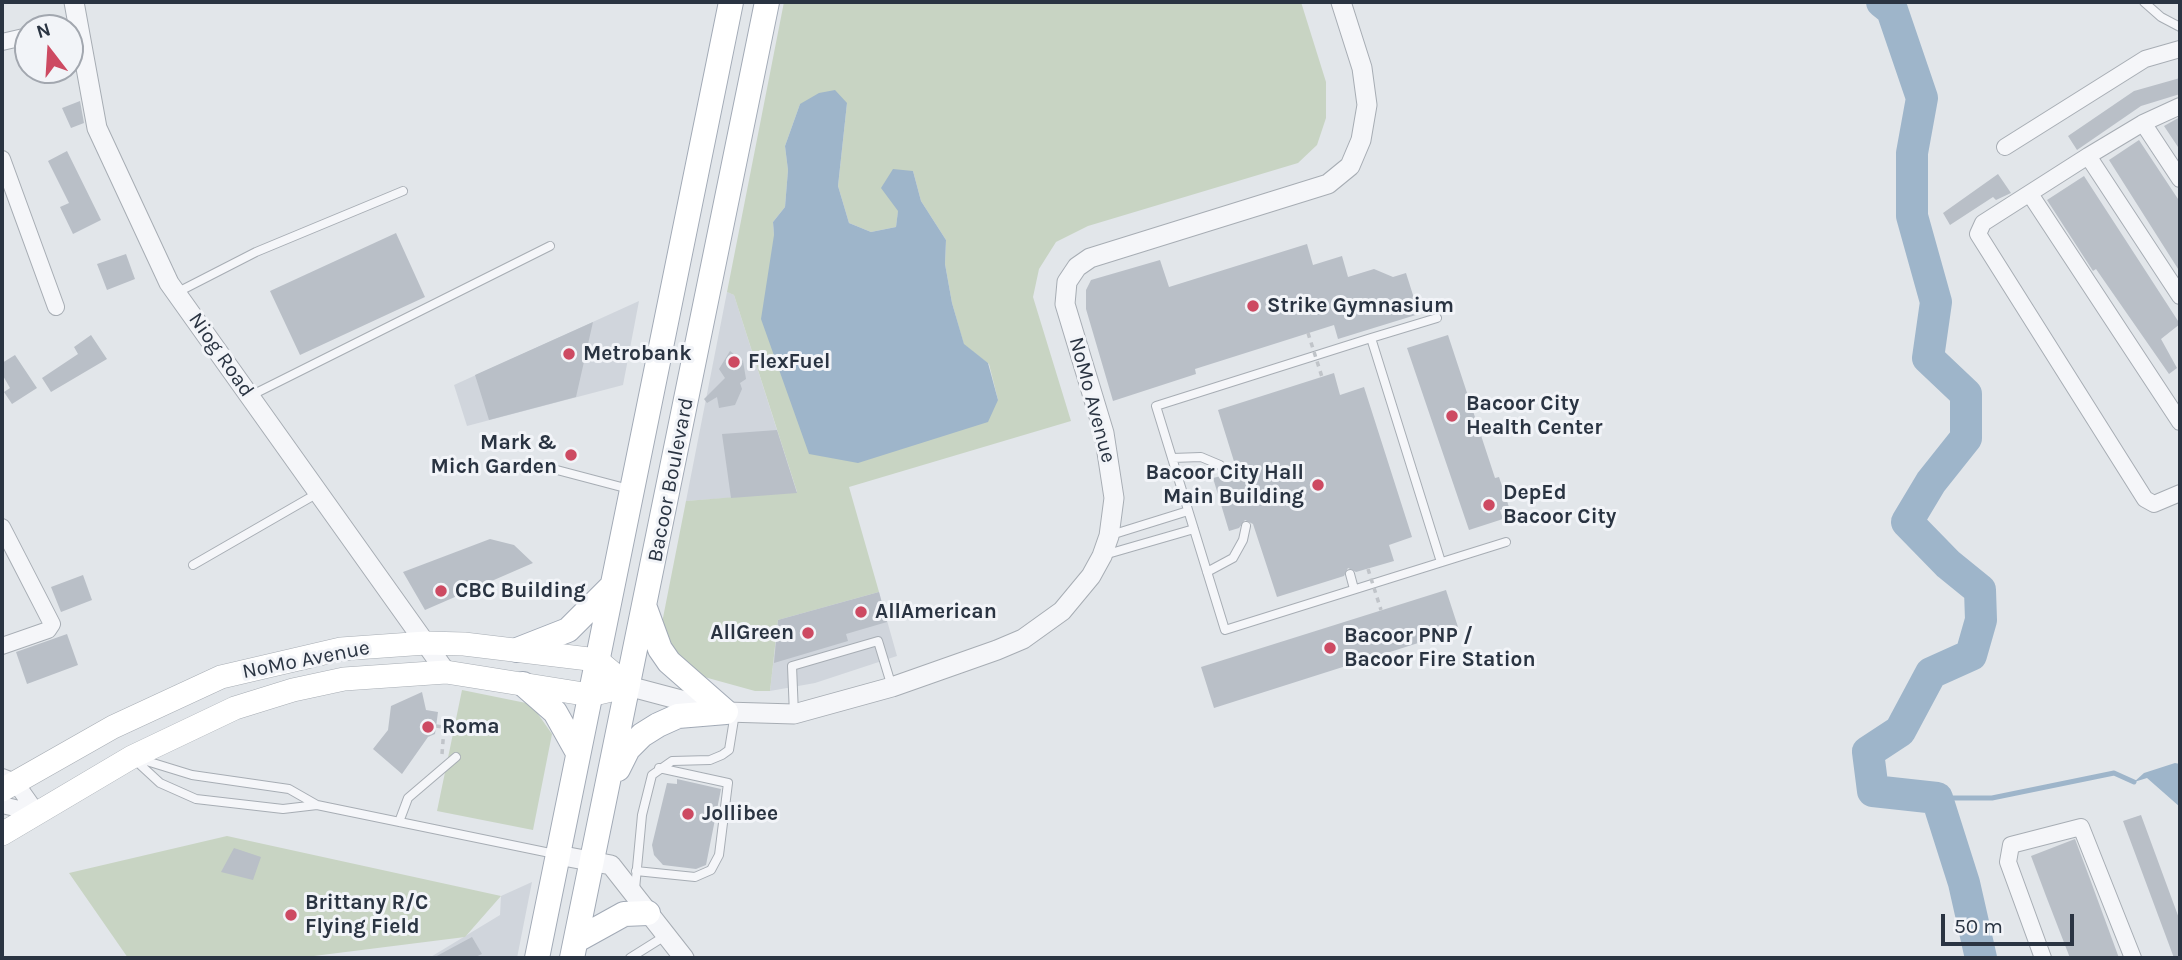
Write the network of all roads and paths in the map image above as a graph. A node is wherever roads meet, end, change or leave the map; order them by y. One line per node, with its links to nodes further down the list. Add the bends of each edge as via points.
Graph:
1 (731, 2): 29 (main road, Bacoor Boulevard)
2 (767, 2): 46 (main road, Bacoor Boulevard)
3 (1341, 2): 36 (street, NoMo Avenue, via 1362,68 1367,105 1361,140 1350,166 1328,184 1090,258 1067,282 1065,304 1111,467 1114,498)
4 (2144, 2): 5 (lane)
5 (2180, 27)
6 (2180, 48): 10 (street, via 2146,59)
7 (84, 78): 17 (street, Niog Road, via 97,128 129,203)
8 (2180, 106): 9 (street)
9 (2143, 123): 11 (street); 13 (street)
10 (2005, 148)
11 (2088, 156): 15 (street); 18 (street)
12 (2, 159): 19 (street)
13 (2180, 179)
14 (403, 191): 17 (lane, via 256,252)
15 (2030, 194): 25 (street); 31 (street, via 1979,228 1980,241 2145,499 2154,504)
16 (550, 246): 24 (lane)
17 (176, 293): 24 (street, Niog Road)
18 (2180, 296)
19 (56, 307)
20 (1437, 318): 22 (lane)
21 (1308, 333): 23 (path, bridge)
22 (1371, 338): 26 (lane, via 1156,406); 39 (lane)
23 (1322, 377)
24 (250, 396): 30 (street, Niog Road)
25 (2180, 422)
26 (1172, 458): 28 (lane, via 1201,457); 32 (lane)
27 (538, 465): 29 (lane)
28 (1228, 474)
29 (632, 489): 44 (main road, Bacoor Boulevard)
30 (319, 492): 40 (lane); 48 (street, Niog Road)
31 (2180, 493)
32 (1188, 511): 35 (lane); 36 (lane)
33 (1246, 526): 42 (lane, via 1233,558)
34 (2, 527): 49 (street, via 52,624 48,630)
35 (1194, 529): 38 (lane); 42 (lane)
36 (1109, 536): 38 (street, NoMo Avenue)
37 (1506, 542): 39 (lane)
38 (1102, 556): 55 (street, NoMo Avenue, via 1078,595 1046,626 997,650)
39 (1441, 562): 45 (lane)
40 (193, 565)
41 (1368, 569): 47 (path, bridge)
42 (1208, 572): 45 (lane, via 1225,629)
43 (1350, 574): 45 (lane)
44 (612, 586): 50 (main road, via 568,630); 51 (main road, Bacoor Boulevard)
45 (1354, 589)
46 (645, 608): 54 (main road, Bacoor Boulevard); 57 (main road, via 669,662)
47 (1381, 610)
48 (426, 643): 50 (main road, NoMo Avenue); 52 (street, Niog Road); 67 (main road, NoMo Avenue, via 341,649 221,677)
49 (2, 646)
50 (517, 650): 51 (main road, NoMo Avenue)
51 (597, 660): 54 (main road, NoMo Avenue); 56 (main road, Bacoor Boulevard)
52 (446, 672): 53 (main road, NoMo Avenue); 63 (main road, NoMo Avenue, via 344,679 293,690 235,708)
53 (523, 684): 56 (main road, NoMo Avenue); 62 (main road, via 555,712)
54 (628, 686): 56 (main road, NoMo Avenue); 57 (street, NoMo Avenue); 68 (main road, Bacoor Boulevard)
55 (892, 687): 58 (street, NoMo Avenue); 58 (lane, via 878,641 792,666)
56 (590, 695): 62 (main road, Bacoor Boulevard)
57 (731, 713): 58 (street, NoMo Avenue); 65 (lane, via 729,750 710,760 672,761); 68 (main road, via 678,716 642,735 628,749)
58 (794, 715)
59 (436, 726): 60 (path)
60 (444, 728): 61 (path); 66 (path)
61 (492, 734)
62 (578, 753): 74 (main road, Bacoor Boulevard)
63 (132, 757): 70 (lane, via 192,775 289,789); 70 (lane, via 160,783 196,799 284,809); 71 (main road, NoMo Avenue)
64 (456, 757): 66 (lane)
65 (659, 768): 76 (lane, via 650,779 642,815); 76 (lane, via 728,783 719,855 710,870 695,877)
66 (441, 770): 72 (lane, via 408,798)
67 (6, 783): 71 (street)
68 (610, 785): 75 (main road, Bacoor Boulevard)
69 (2, 805): 71 (street)
70 (317, 805): 72 (lane)
71 (37, 813): 73 (main road, NoMo Avenue)
72 (399, 822): 74 (lane)
73 (2, 834)
74 (558, 855): 75 (street); 80 (main road, Bacoor Boulevard)
75 (592, 862): 77 (street, via 611,865); 79 (main road, Bacoor Boulevard)
76 (636, 872): 77 (lane)
77 (641, 904): 78 (street); 79 (main road)
78 (665, 936): 81 (lane); 82 (street)
79 (574, 949)
80 (533, 957)
81 (630, 958)
82 (683, 958)
83 (2043, 958): 84 (street, via 2008,862 2011,845 2081,827)
84 (2133, 958)

